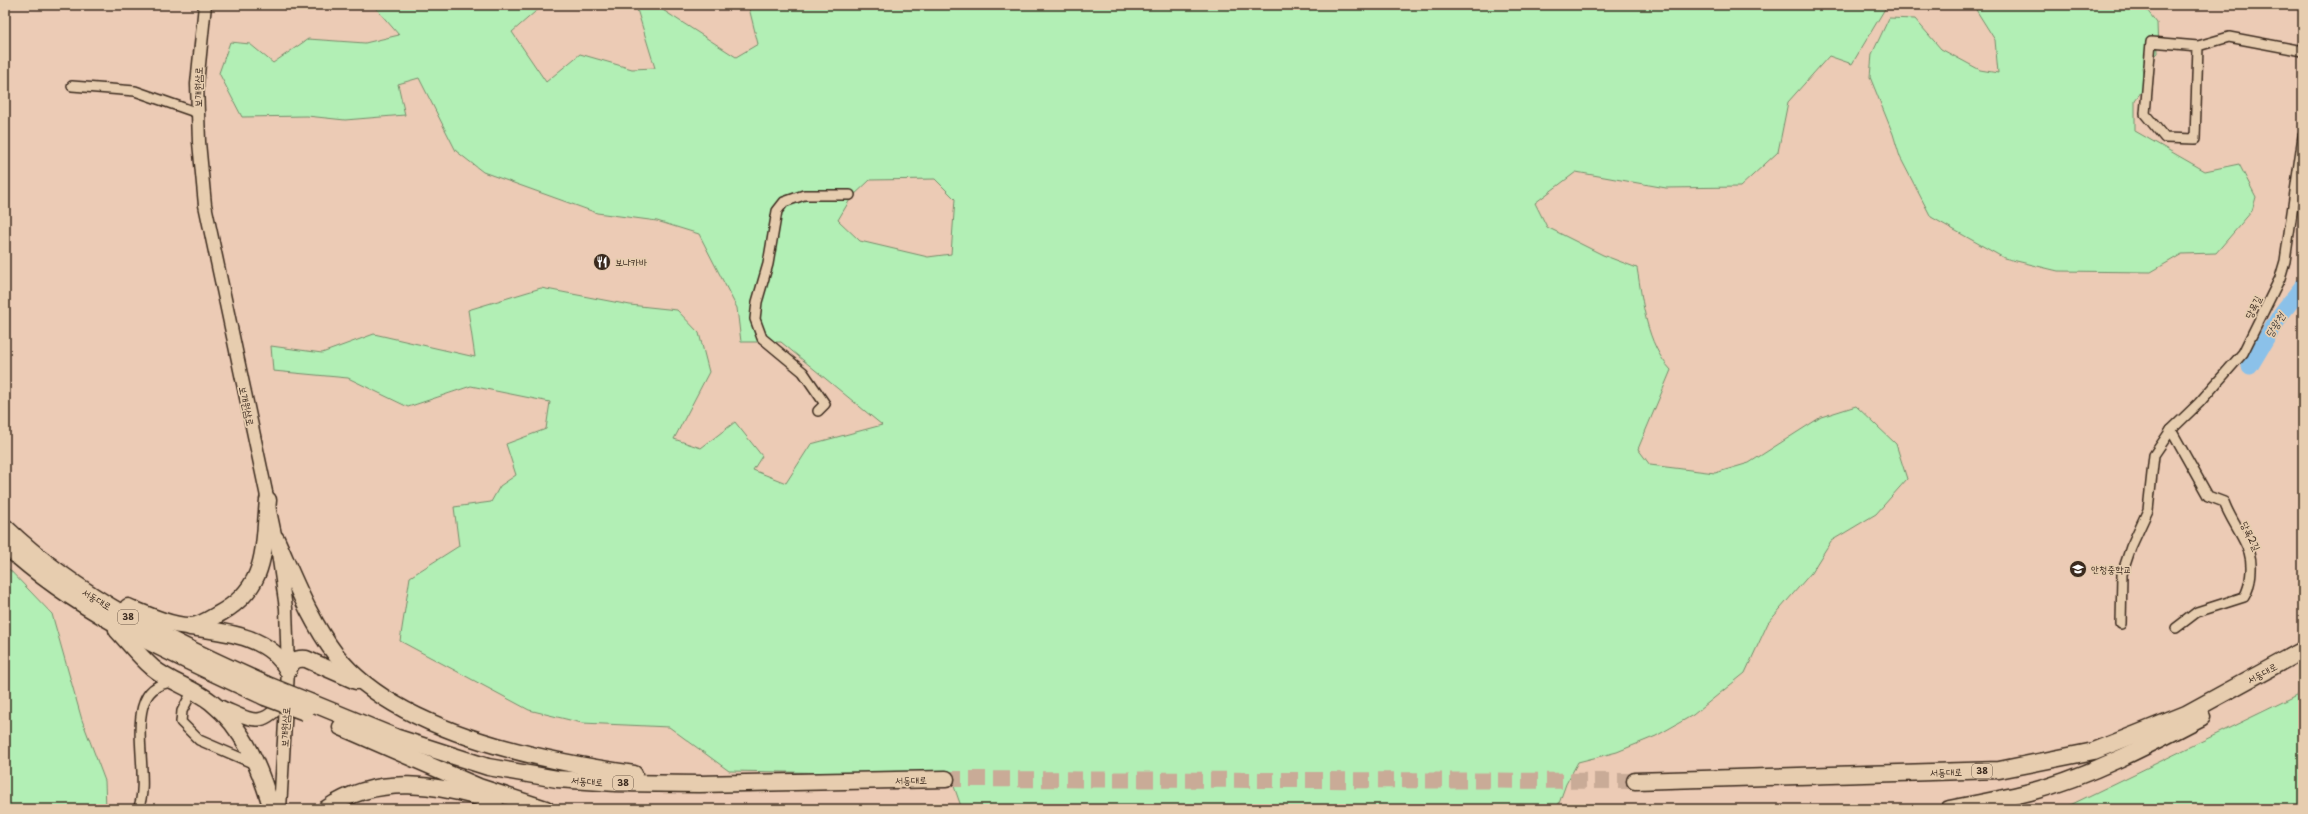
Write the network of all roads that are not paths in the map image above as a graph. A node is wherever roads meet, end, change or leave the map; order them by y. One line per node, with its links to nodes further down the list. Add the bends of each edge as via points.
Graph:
1 (205, 5): 5 (main road, 보개원삼로, via 199,51)
2 (2198, 46): 2 (street, via 2151,42 2145,114 2166,138 2195,139); 3 (street, via 2229,36)
3 (2303, 51)
4 (72, 86): 5 (street, via 135,91)
5 (198, 114): 11 (main road, 보개원삼로, via 201,172 211,237)
6 (2303, 136): 8 (street, 당목길)
7 (850, 195): 9 (street, via 804,195 784,202 777,211 768,264 757,302 755,319 762,338 803,372 825,404)
8 (2298, 204): 10 (street, 당목길, via 2280,278 2243,353 2199,403)
9 (818, 411)
10 (2171, 430): 17 (street, 당목길, via 2154,456 2148,510 2122,574); 19 (street, 당목2길, via 2208,496 2224,502 2249,551 2250,560 2249,589 2244,597 2197,612)
11 (268, 500): 13 (main road, 보개원삼로); 18 (highway, via 263,556 255,582 241,599 225,611)
12 (5, 527): 15 (highway, 서동대로 / 38, via 72,583)
13 (276, 539): 22 (main road, 보개원삼로, via 286,608); 24 (highway, via 316,624 337,655)
14 (5, 545): 16 (highway, 서동대로 / 38, via 48,581)
15 (98, 600): 18 (highway); 26 (highway, 서동대로 / 38)
16 (105, 618): 23 (highway, via 154,668); 26 (highway, 서동대로 / 38, via 153,645)
17 (2121, 624)
18 (190, 627): 22 (highway, via 234,635 268,647 277,654)
19 (2176, 628)
20 (2303, 650): 32 (highway, 서동대로 / 38, via 2186,714 2094,751 1999,770)
21 (2303, 662): 40 (highway, 서동대로, via 2150,745 2108,764 2030,792)
22 (288, 671): 24 (highway, via 292,661 306,658); 27 (main road, 보개원삼로)
23 (178, 682): 25 (highway); 34 (street, via 157,686 147,695 140,729 144,793)
24 (365, 685): 33 (highway, via 401,707 459,734 510,749 613,771)
25 (193, 690): 28 (highway); 30 (street, via 182,711 181,722 199,740)
26 (265, 690): 29 (highway, 38, bridge)
27 (287, 697): 28 (main road, via 277,710 260,721); 36 (main road, 보개원삼로)
28 (212, 703): 30 (highway, via 236,729)
29 (312, 709): 33 (highway, 서동대로 / 38, via 488,767 557,779); 39 (highway, 38, via 479,787)
30 (257, 765): 35 (highway)
31 (946, 779): 33 (highway, 서동대로 / 38)
32 (1635, 780)
33 (699, 784)
34 (138, 809)
35 (272, 809)
36 (280, 809)
37 (326, 809): 38 (highway, via 345,796 370,788 396,784 456,792)
38 (515, 809)
39 (546, 809)
40 (1949, 809)

